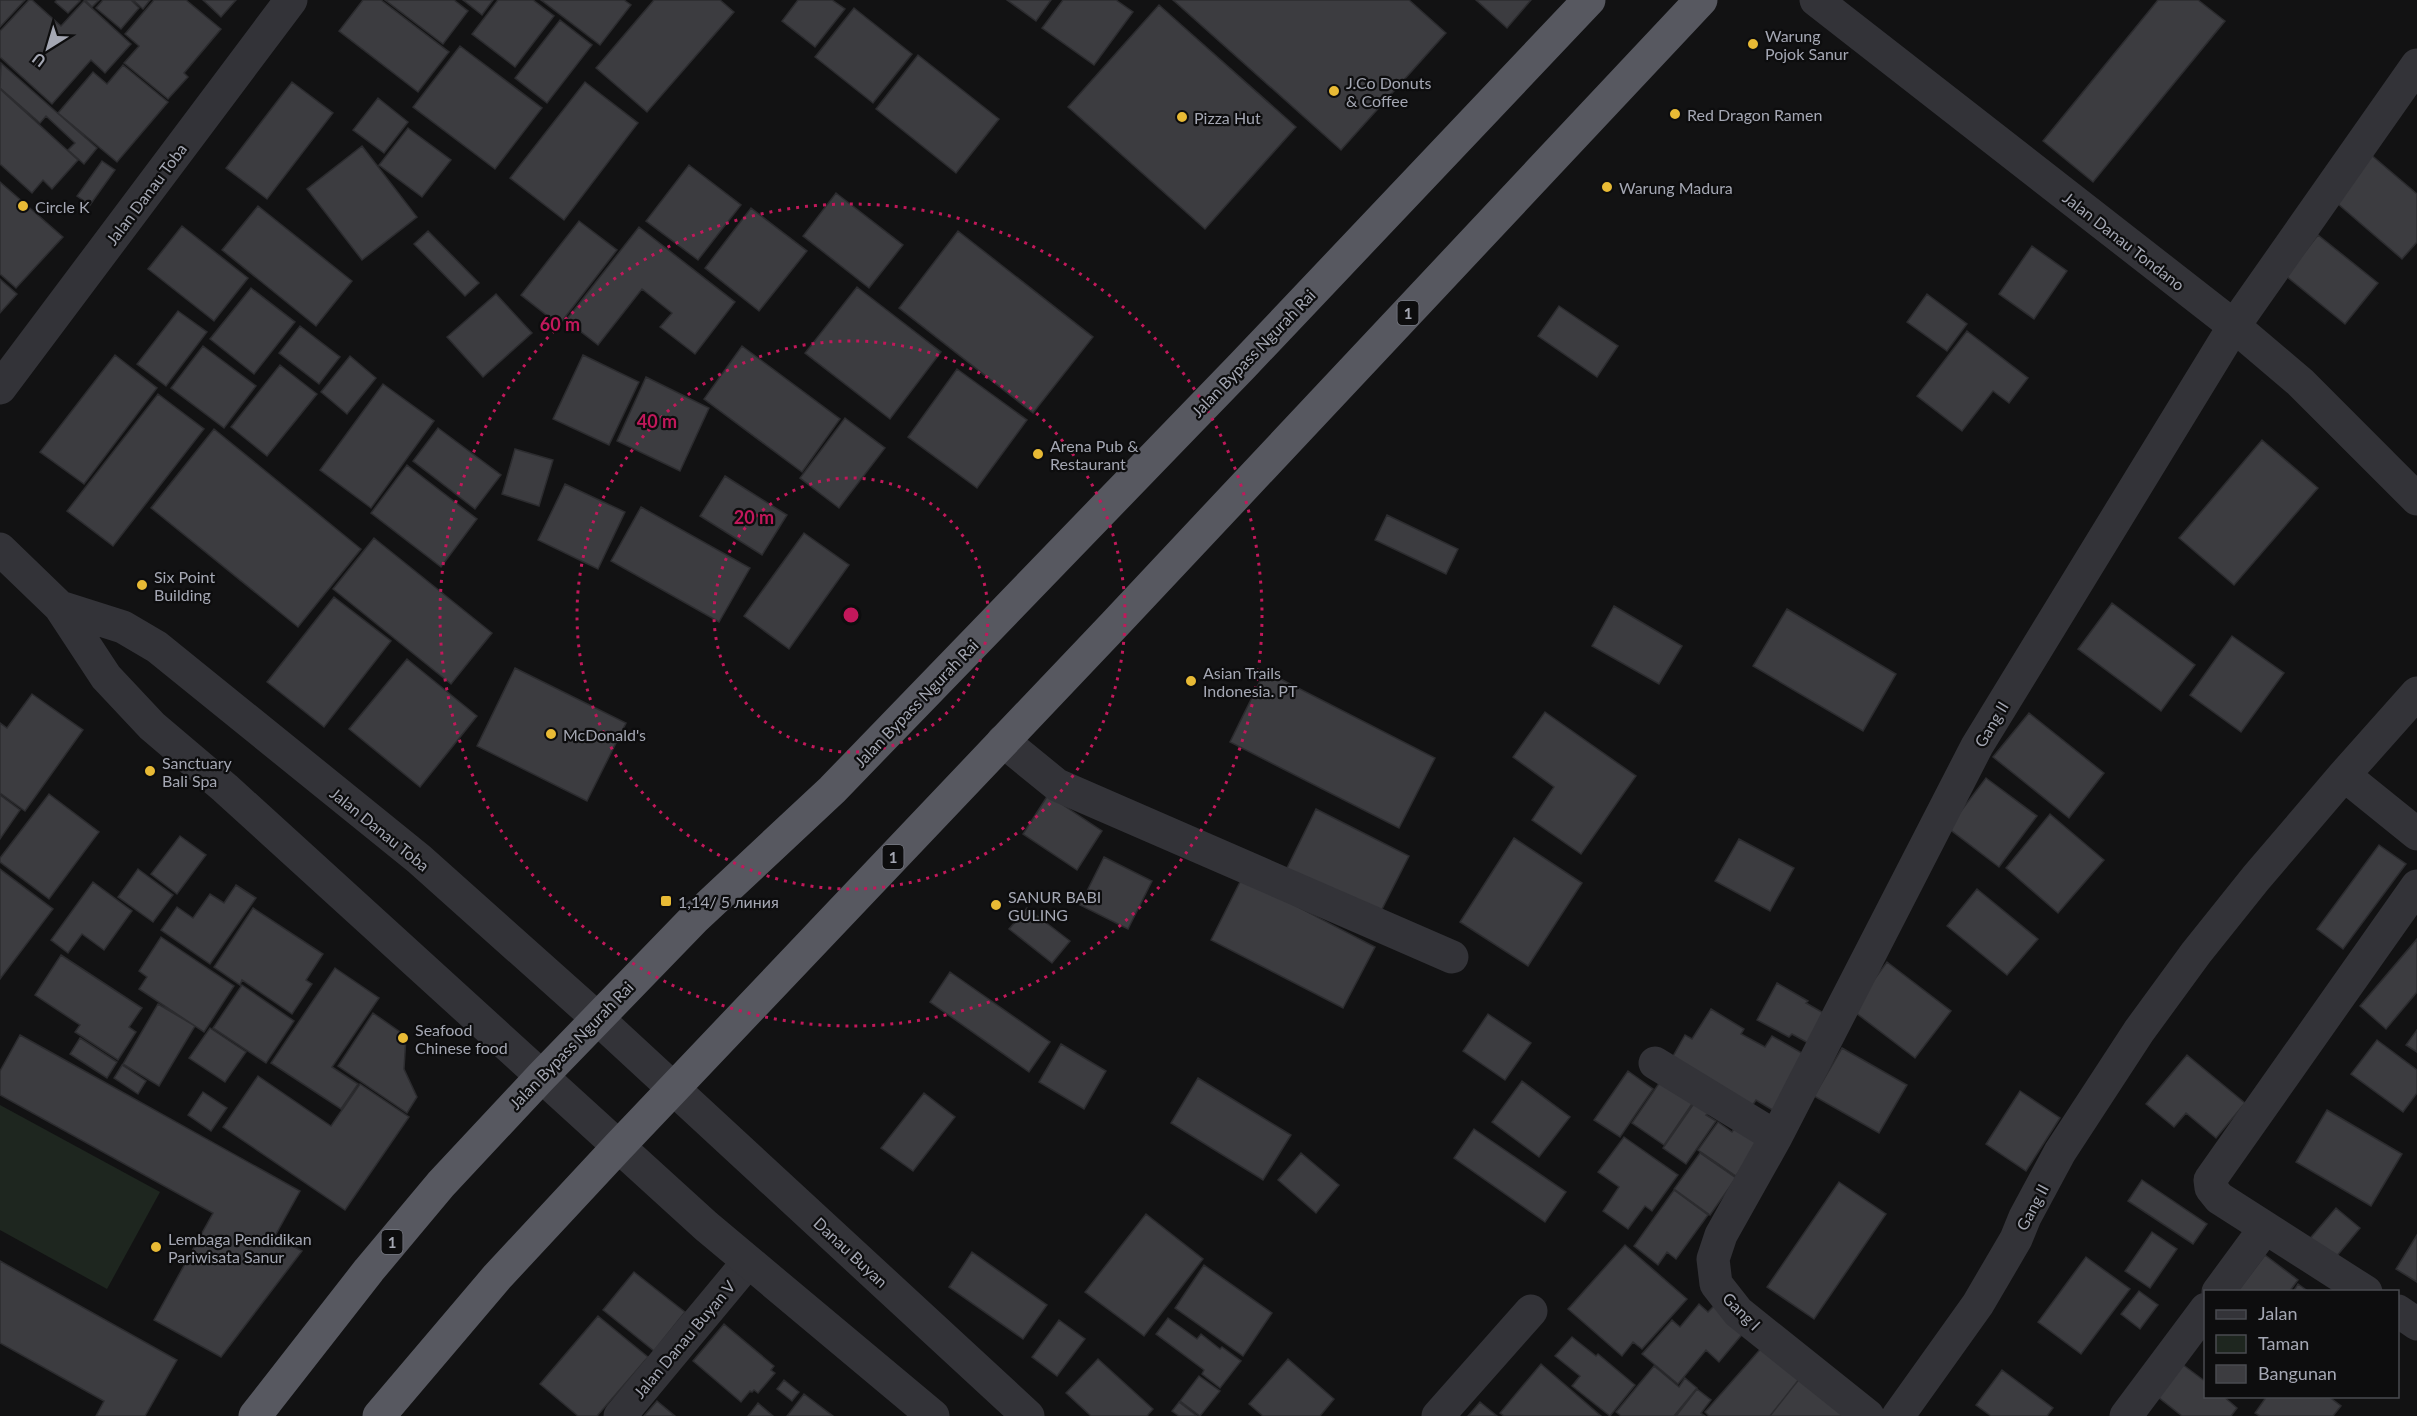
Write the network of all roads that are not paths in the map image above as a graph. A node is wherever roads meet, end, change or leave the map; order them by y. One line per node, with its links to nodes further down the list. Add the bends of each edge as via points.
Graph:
1 (291, 0): 7 (street, Jalan Danau Toba)
2 (1589, 0): 17 (highway, Jalan Bypass Ngurah Rai / 1, via 1242,366 831,790 694,919)
3 (1701, 0): 12 (highway, 1)
4 (1816, 0): 6 (street, Jalan Danau Tondano)
5 (2417, 65): 6 (street, Gang II)
6 (2234, 326): 8 (street, Jalan Danau Tondano, via 2300,382); 21 (street, Gang II, via 1977,746)
7 (0, 388)
8 (2417, 499)
9 (0, 549): 10 (street, Jalan Danau Toba)
10 (60, 607): 17 (street, Jalan Danau Toba, via 123,627 157,647 419,859); 19 (street, Jalan Danau Toba, via 106,677 152,726 448,989)
11 (2417, 693): 13 (street, Gang II)
12 (1003, 741): 16 (street, via 1057,785); 20 (highway, 1)
13 (2344, 775): 14 (street); 38 (street, Gang II, via 2196,953 2139,1031 2060,1152 1978,1304)
14 (2417, 834)
15 (2417, 886): 23 (street, via 2210,1180 2219,1198)
16 (1452, 957)
17 (597, 1018): 19 (highway, Jalan Bypass Ngurah Rai / 1); 20 (street, Jalan Danau Toba)
18 (1655, 1063): 21 (street)
19 (541, 1077): 22 (street, Jalan Danau Toba); 31 (highway, Jalan Bypass Ngurah Rai / 1, via 441,1184)
20 (674, 1090): 22 (highway, 1); 35 (street, Danau Buyan)
21 (1776, 1137): 37 (street, Gang I, via 1721,1235 1713,1259 1716,1284 1738,1312)
22 (618, 1147): 24 (street); 32 (highway, 1, via 497,1277)
23 (2265, 1228): 25 (street); 26 (street)
24 (748, 1262): 33 (street, Jalan Danau Buyan V); 34 (street)
25 (2219, 1290)
26 (2363, 1290)
27 (2204, 1310): 39 (street)
28 (1531, 1311): 36 (street)
29 (2399, 1312): 30 (street)
30 (2417, 1324)
31 (255, 1416)
32 (379, 1416)
33 (620, 1416)
34 (933, 1416)
35 (1028, 1416)
36 (1437, 1416)
37 (1868, 1416)
38 (1898, 1416)
39 (2127, 1416)

